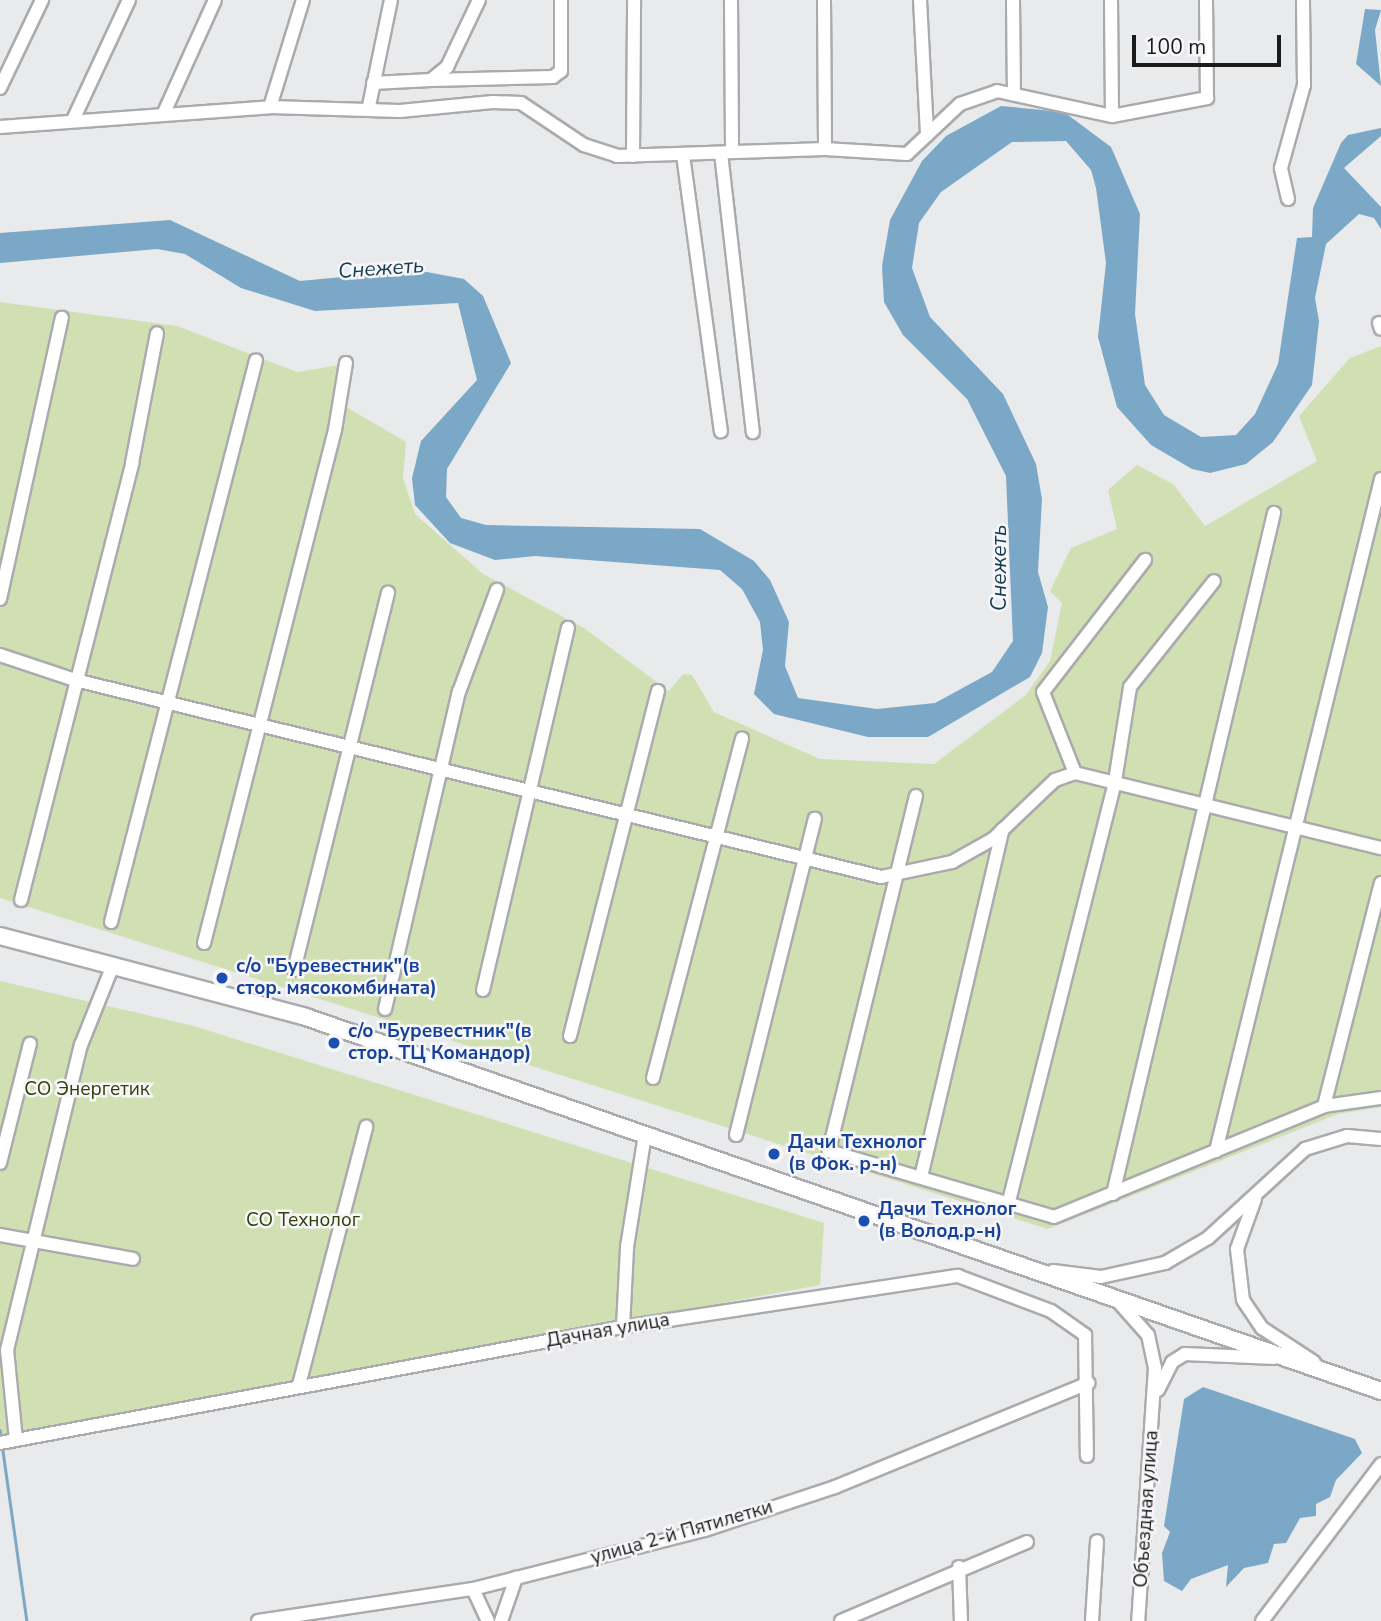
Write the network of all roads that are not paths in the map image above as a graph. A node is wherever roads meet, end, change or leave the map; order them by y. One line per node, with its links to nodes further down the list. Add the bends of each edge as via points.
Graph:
1 (42, 0): 18 (street)
2 (129, 0): 24 (street)
3 (215, 0): 22 (street)
4 (303, 0): 21 (street)
5 (391, 0): 17 (street)
6 (479, 0): 16 (street, via 447,66)
7 (561, 0): 16 (street, via 561,71 553,77)
8 (634, 0): 30 (street)
9 (731, 0): 28 (street)
10 (824, 0): 27 (street)
11 (919, 0): 26 (street)
12 (1013, 0): 19 (street)
13 (1111, 0): 23 (street)
14 (1206, 0): 23 (street, via 1207,98)
15 (1303, 0): 31 (street, via 1304,85 1282,168)
16 (432, 80): 17 (street)
17 (373, 83): 20 (street)
18 (0, 88)
19 (1014, 91): 23 (street); 26 (street, via 960,103)
20 (369, 106): 21 (street); 30 (street, via 400,111 522,103 584,145)
21 (270, 107): 22 (street)
22 (163, 115): 24 (street)
23 (1112, 116)
24 (73, 120): 25 (street)
25 (0, 127)
26 (927, 135): 27 (street, via 907,155)
27 (825, 149): 28 (street)
28 (727, 152): 29 (street); 37 (street)
29 (683, 155): 30 (street); 36 (street)
30 (633, 156)
31 (1288, 199)
32 (62, 318): 44 (street)
33 (157, 333): 47 (street, via 132,463)
34 (256, 360): 49 (street)
35 (345, 363): 50 (street, via 335,430)
36 (721, 431)
37 (753, 432)
38 (1381, 479): 61 (street)
39 (1274, 513): 58 (street)
40 (1145, 560): 54 (street, via 1042,692)
41 (1214, 581): 55 (street, via 1130,687)
42 (497, 590): 53 (street)
43 (388, 593): 52 (street)
44 (0, 599)
45 (568, 628): 56 (street)
46 (0, 654): 47 (street)
47 (75, 680): 49 (street); 68 (street)
48 (657, 691): 59 (street)
49 (165, 702): 50 (street); 69 (street)
50 (258, 725): 52 (street); 71 (street)
51 (742, 738): 63 (street)
52 (349, 748): 53 (street); 73 (street)
53 (440, 771): 56 (street); 75 (street)
54 (1075, 774): 55 (street); 62 (street, via 1055,780)
55 (1115, 781): 58 (street); 90 (street)
56 (532, 794): 59 (street); 74 (street)
57 (916, 796): 66 (street)
58 (1206, 803): 61 (street); 88 (street)
59 (623, 817): 63 (street); 76 (street)
60 (815, 819): 65 (street)
61 (1295, 826): 64 (street); 85 (street)
62 (1003, 827): 66 (street, via 952,862); 87 (street)
63 (716, 838): 65 (street); 78 (street)
64 (1381, 848)
65 (807, 860): 66 (street); 83 (street)
66 (899, 876): 87 (street, via 829,1151)
67 (1381, 883): 80 (street)
68 (21, 900)
69 (111, 922)
70 (0, 936): 72 (main road)
71 (204, 943)
72 (113, 965): 82 (main road, via 303,1016); 92 (street, via 81,1045)
73 (294, 970)
74 (483, 990)
75 (385, 1009)
76 (570, 1036)
77 (30, 1044): 86 (street)
78 (653, 1078)
79 (1381, 1098): 80 (street)
80 (1324, 1106): 85 (street)
81 (366, 1127): 100 (street)
82 (645, 1134): 94 (main road); 96 (street, via 627,1247)
83 (736, 1135)
84 (1381, 1139): 89 (street, via 1325,1140 1285,1164)
85 (1216, 1151): 88 (street)
86 (0, 1163)
87 (922, 1173): 90 (street)
88 (1113, 1194): 90 (street, via 1054,1217)
89 (1256, 1195): 94 (street, via 1208,1238 1165,1263 1101,1277); 98 (street, via 1237,1249 1242,1300 1262,1328)
90 (1008, 1205)
91 (0, 1235): 92 (street)
92 (33, 1240): 93 (street); 103 (street, via 7,1350)
93 (133, 1259)
94 (1026, 1265): 95 (main road)
95 (1111, 1294): 97 (main road); 102 (street, via 1148,1335)
96 (623, 1327): 99 (street, Дачная улица, via 958,1276 1051,1311 1085,1335); 100 (street, Дачная улица)
97 (1290, 1360): 98 (main road); 102 (street, via 1185,1354 1165,1372)
98 (1340, 1377): 101 (main road)
99 (1088, 1383): 105 (street, Дачная улица); 110 (street, улица 2-й Пятилетки, via 835,1487 705,1530)
100 (299, 1385): 103 (street, Дачная улица)
101 (1381, 1391)
102 (1155, 1397): 118 (street, Объездная улица)
103 (16, 1440): 104 (street, Дачная улица)
104 (0, 1443)
105 (1087, 1457)
106 (1381, 1464): 119 (street)
107 (1097, 1541): 117 (street)
108 (1027, 1542): 109 (street)
109 (959, 1567): 115 (street); 116 (street)
110 (516, 1578): 111 (street, улица 2-й Пятилетки); 114 (street)
111 (473, 1589): 112 (street, улица 2-й Пятилетки); 113 (street)
112 (258, 1621)
113 (488, 1621)
114 (501, 1621)
115 (841, 1621)
116 (961, 1621)
117 (1092, 1621)
118 (1138, 1621)
119 (1262, 1621)

